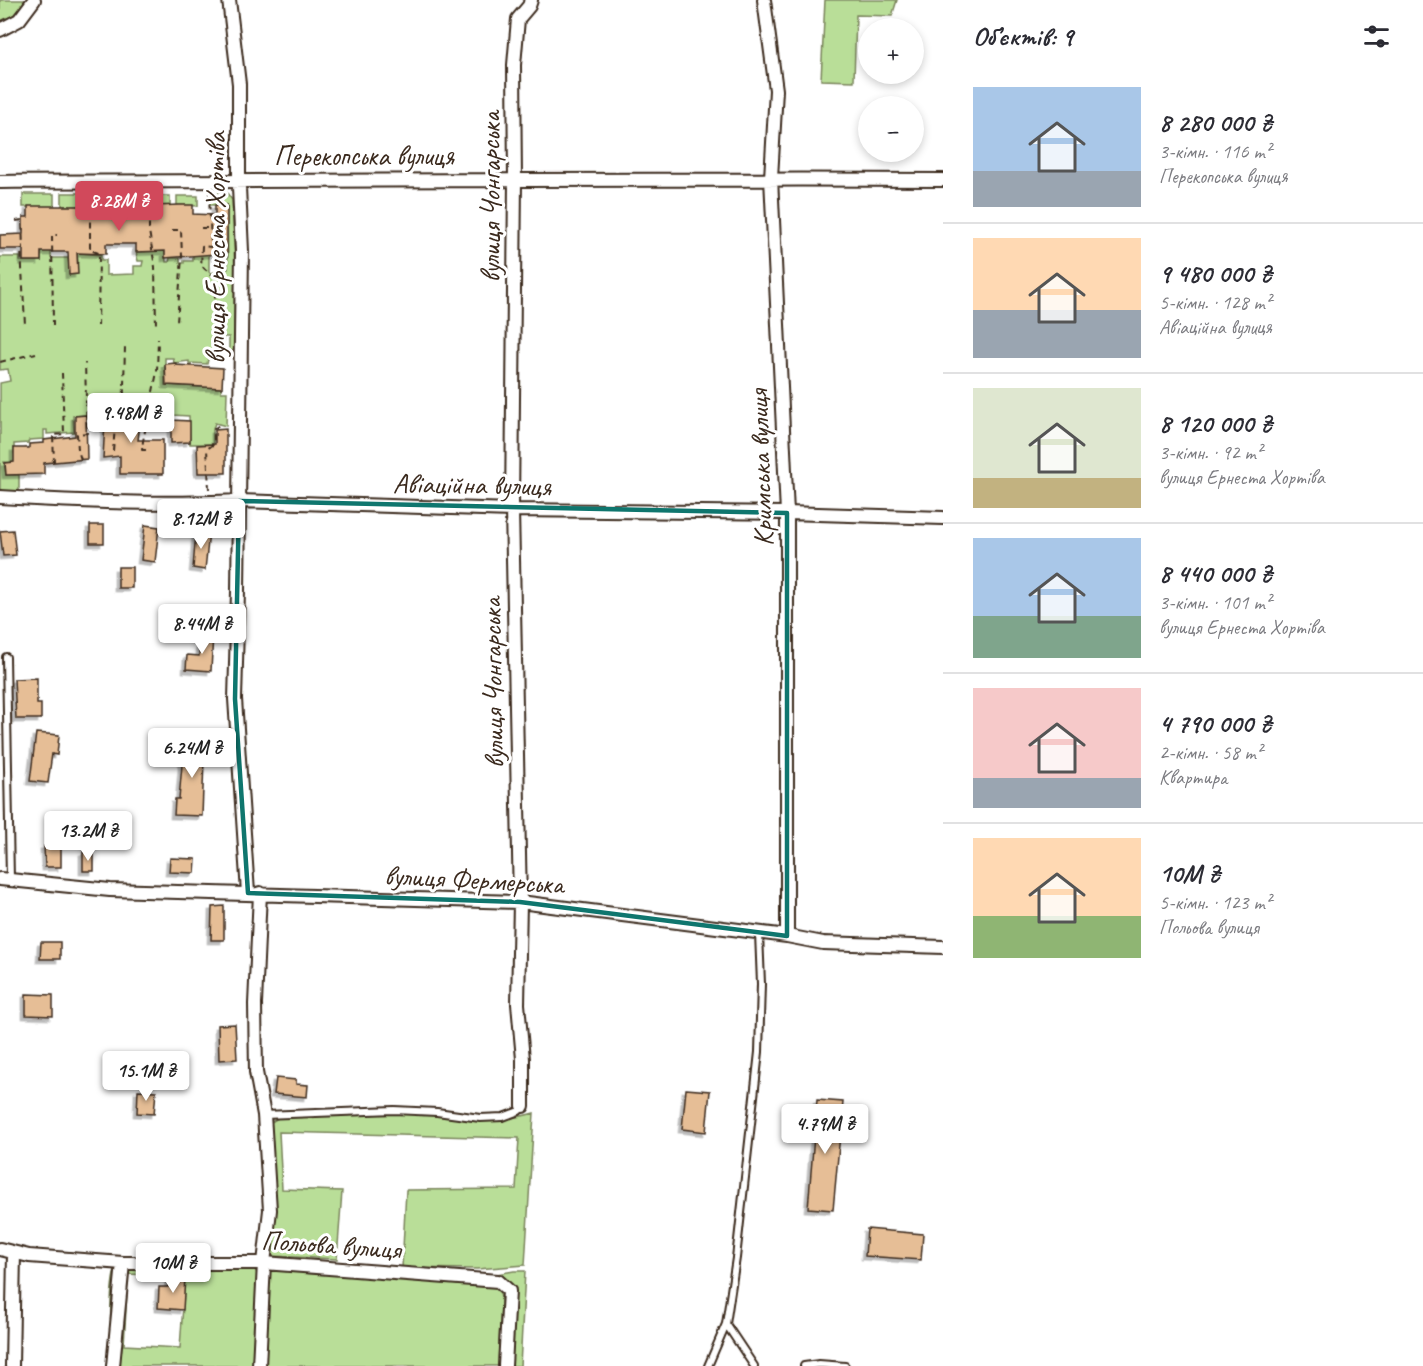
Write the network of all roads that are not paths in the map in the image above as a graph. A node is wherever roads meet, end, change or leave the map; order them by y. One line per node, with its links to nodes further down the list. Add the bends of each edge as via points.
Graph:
1 (34, 0): 5 (street, via 19,20)
2 (229, 0): 7 (street, вулиця Ернеста Хортіва, via 239,84)
3 (531, 0): 8 (street, вулиця Чонгарська, via 518,19 514,64)
4 (764, 0): 6 (street, Кримська вулиця, via 776,90)
5 (0, 30)
6 (771, 178): 8 (street, Перекопська вулиця); 9 (street, Перекопська вулиця); 14 (street, Кримська вулиця)
7 (240, 179): 8 (street, Перекопська вулиця); 10 (street, Перекопська вулиця); 12 (street, вулиця Ернеста Хортіва)
8 (515, 180): 13 (street, вулиця Чонгарська)
9 (943, 180)
10 (0, 182)
11 (0, 497): 12 (street, Авіаційна вулиця, via 59,501)
12 (239, 501): 13 (street, Авіаційна вулиця); 18 (street, вулиця Ернеста Хортіва, via 236,699)
13 (512, 510): 14 (street, Авіаційна вулиця); 19 (street, вулиця Чонгарська)
14 (787, 513): 15 (street, Авіаційна вулиця); 21 (street, Кримська вулиця)
15 (943, 518)
16 (6, 657): 17 (lane)
17 (5, 879): 18 (street, вулиця Фермерська, via 110,890)
18 (254, 893): 19 (street, вулиця Фермерська); 24 (street, вулиця Ернеста Хортіва, via 256,1072)
19 (520, 902): 20 (street, вулиця Фермерська); 23 (street, вулиця Чонгарська, via 518,1004)
20 (759, 933): 21 (street, вулиця Фермерська); 29 (lane, via 759,1052)
21 (787, 936): 22 (street, вулиця Фермерська, via 823,943)
22 (943, 947)
23 (523, 1106): 24 (lane, вулиця Чонгарська, via 503,1117 480,1118 394,1110)
24 (264, 1115): 28 (street, вулиця Ернеста Хортіва, via 270,1210)
25 (0, 1249): 26 (street, Польова вулиця)
26 (14, 1252): 27 (street, Польова вулиця); 30 (street)
27 (123, 1263): 28 (street, Польова вулиця); 31 (street)
28 (264, 1263): 32 (street, вулиця Ернеста Хортіва); 33 (street, Польова вулиця, via 498,1281 508,1291)
29 (726, 1324): 34 (lane); 35 (lane)
30 (12, 1366)
31 (113, 1366)
32 (259, 1366)
33 (505, 1366)
34 (708, 1366)
35 (754, 1366)
36 (804, 1366): 37 (lane)
37 (845, 1366)

